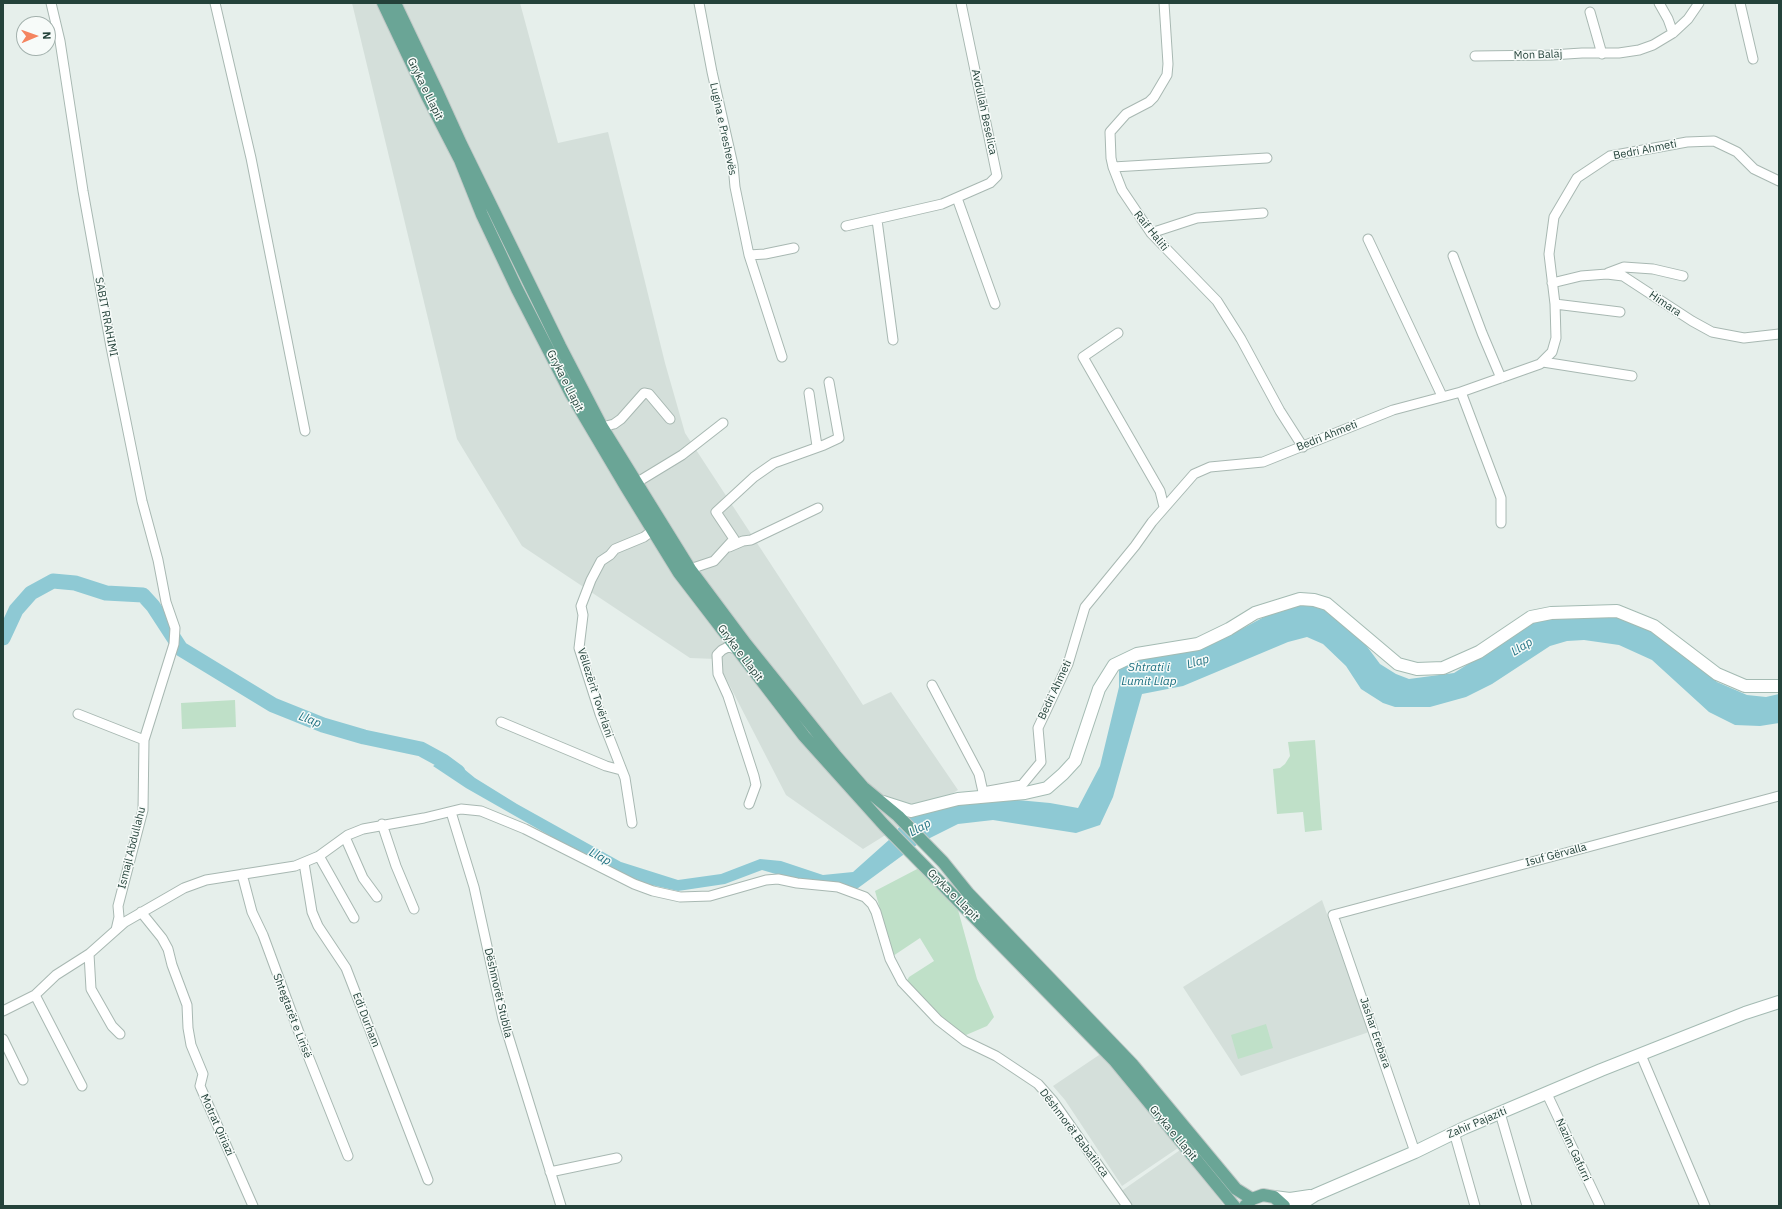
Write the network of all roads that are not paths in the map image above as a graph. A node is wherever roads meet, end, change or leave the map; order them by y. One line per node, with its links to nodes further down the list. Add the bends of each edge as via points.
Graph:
1 (51, 3): 59 (street, SABIT RRAHIMI, via 60,41 111,348 142,501 166,602)
2 (215, 3): 48 (street, via 251,158)
3 (383, 3): 55 (main road, Gryka e Llapit, via 460,160 482,214 531,316 585,420)
4 (394, 3): 47 (main road, Gryka e Llapit, via 531,290)
5 (699, 3): 26 (street, Lugina e Preshevës, via 733,165)
6 (961, 3): 19 (street, Avdullah Beselica, via 997,176 990,183)
7 (1164, 3): 17 (street, Raif Haliti, via 1167,74 1154,97 1126,114 1110,132)
8 (1659, 3): 12 (street)
9 (1699, 3): 12 (street, Mon Balaj)
10 (1740, 3): 15 (street)
11 (1590, 12): 13 (street)
12 (1674, 34): 13 (street, Mon Balaj, via 1639,50)
13 (1602, 54): 14 (street, Mon Balaj, via 1582,52)
14 (1475, 56)
15 (1753, 59)
16 (1267, 158): 17 (street)
17 (1113, 167): 23 (street, Raif Haliti, via 1122,190)
18 (1779, 181): 30 (street, Bedri Ahmeti, via 1754,169 1737,152 1714,141 1687,142 1610,156 1577,178 1554,217 1549,254)
19 (957, 198): 21 (street, Avdullah Beselica); 31 (street)
20 (1263, 213): 23 (street, via 1197,218)
21 (877, 220): 22 (street, Avdullah Beselica); 36 (street)
22 (846, 226)
23 (1151, 233): 50 (street, Raif Haliti, via 1217,301)
24 (1368, 240): 44 (street)
25 (794, 248): 26 (street)
26 (748, 256): 37 (street, Lugina e Preshevës)
27 (1453, 256): 40 (street)
28 (1607, 274): 29 (street, via 1624,267 1653,269); 30 (street, Himara, via 1581,276); 35 (street, Himara, via 1623,276 1692,322 1712,332 1744,338)
29 (1683, 276)
30 (1552, 283): 32 (street, Bedri Ahmeti)
31 (995, 304)
32 (1555, 304): 33 (street); 38 (street, Bedri Ahmeti, via 1556,338 1552,352)
33 (1620, 312)
34 (1118, 333): 52 (street, via 1083,357 1160,490)
35 (1779, 334)
36 (893, 340)
37 (782, 357)
38 (1543, 362): 39 (street); 40 (street, Bedri Ahmeti)
39 (1632, 376)
40 (1501, 378): 42 (street, Bedri Ahmeti)
41 (829, 382): 49 (street, via 839,438)
42 (1461, 392): 44 (street, Bedri Ahmeti); 54 (street, via 1501,498)
43 (808, 393): 49 (street)
44 (1442, 396): 50 (street, Bedri Ahmeti, via 1393,410)
45 (670, 419): 47 (street, via 649,394 644,393 614,424)
46 (723, 423): 51 (street, via 682,455)
47 (602, 427): 51 (main road, Gryka e Llapit)
48 (305, 431)
49 (817, 446): 56 (street, via 774,463 754,477 716,512 734,539)
50 (1303, 447): 52 (street, Bedri Ahmeti, via 1262,462 1205,469 1194,474)
51 (636, 483): 57 (main road, Gryka e Llapit)
52 (1164, 507): 61 (street, Bedri Ahmeti, via 1084,607 1068,664 1038,728 1041,762 1022,785 983,792 979,774)
53 (818, 508): 56 (street)
54 (1501, 523)
55 (653, 530): 58 (main road, Gryka e Llapit, via 679,573); 66 (street, Vëllezërit Tovërlani, via 615,549 601,561 581,606 579,648)
56 (722, 551): 57 (street, via 714,561)
57 (690, 569): 58 (main road, Gryka e Llapit)
58 (714, 610): 60 (main road, Gryka e Llapit)
59 (175, 628): 65 (street, Ismajl Abdullahu, via 174,644)
60 (740, 647): 68 (street, via 728,647 717,655 718,674 728,696 754,776 756,785); 69 (main road, Gryka e Llapit, via 863,787); 106 (main road, Gryka e Llapit, via 804,736 884,825 1114,1060)
61 (932, 686)
62 (1779, 686): 69 (main road, via 1745,686 1717,674 1654,626 1617,611 1531,617 1479,652 1443,668 1417,669 1398,664 1327,604 1300,599 1255,613 1198,644 1137,654 1114,665 1100,689 1075,761 1047,788 1025,794 958,798 911,811)
63 (78, 714): 65 (street)
64 (501, 722): 66 (street)
65 (144, 740): 82 (street, Ismajl Abdullahu, via 143,810 118,906)
66 (621, 770): 71 (street, Vëllezërit Tovërlani, via 625,778)
67 (1779, 796): 80 (street, Isuf Gërvalla)
68 (749, 804)
69 (897, 811): 102 (main road, Gryka e Llapit, via 968,893 1133,1065)
70 (451, 812): 72 (street, Dëshmorët Babatinca); 98 (street, Dëshmorët Stublla, via 474,887 502,1019); 105 (street, Dëshmorët Babatinca, via 468,809 493,815 634,884 680,898 710,896 778,879 838,887 865,897 876,912 890,959 902,982 938,1020 965,1041 996,1056 1038,1084 1053,1101)
71 (632, 823)
72 (382, 824): 73 (street, Dëshmorët Babatinca); 78 (street)
73 (345, 837): 74 (street, Dëshmorët Babatinca); 77 (street, via 363,878)
74 (319, 856): 75 (street, Dëshmorët Babatinca); 81 (street)
75 (304, 863): 76 (street, Dëshmorët Babatinca); 99 (street, Edi Durham, via 312,912 318,926 346,968)
76 (242, 874): 79 (street, Dëshmorët Babatinca, via 206,880 184,888); 96 (street, Shtegtarët e Lirisë, via 252,912)
77 (377, 897)
78 (414, 909)
79 (141, 912): 82 (street, Dëshmorët Babatinca); 103 (street, Motrat Qiriazi, via 168,949 187,1004 191,1045 203,1074 200,1086)
80 (1333, 915): 95 (street, Jashar Erebara)
81 (354, 918)
82 (116, 930): 83 (street, Dëshmorët Babatinca)
83 (89, 954): 84 (street, Dëshmorët Babatinca, via 56,975); 87 (street, via 91,989 112,1026)
84 (36, 995): 86 (street, Dëshmorët Babatinca); 91 (street)
85 (1779, 1002): 89 (main road, Zahir Pajaziti)
86 (3, 1011)
87 (120, 1034)
88 (3, 1039): 90 (street)
89 (1641, 1055): 92 (main road, Zahir Pajaziti); 112 (street)
90 (23, 1080)
91 (82, 1086)
92 (1547, 1094): 93 (main road, Zahir Pajaziti); 111 (street, Nazim Gafurri)
93 (1500, 1113): 94 (main road, Zahir Pajaziti); 110 (street)
94 (1454, 1132): 95 (main road, Zahir Pajaziti); 109 (street)
95 (1416, 1152): 100 (main road, Zahir Pajaziti)
96 (348, 1156)
97 (617, 1158): 98 (street)
98 (550, 1172): 104 (street, Dëshmorët Stublla)
99 (428, 1180)
100 (1315, 1195): 101 (main road, Zahir Pajaziti, via 1295,1199); 108 (main road, Zahir Pajaziti)
101 (1274, 1198): 102 (main road, via 1263,1195); 107 (main road)
102 (1249, 1202)
103 (253, 1206)
104 (562, 1206)
105 (1127, 1206)
106 (1234, 1206)
107 (1284, 1206)
108 (1298, 1206)
109 (1475, 1206)
110 (1527, 1206)
111 (1600, 1206)
112 (1705, 1206)

